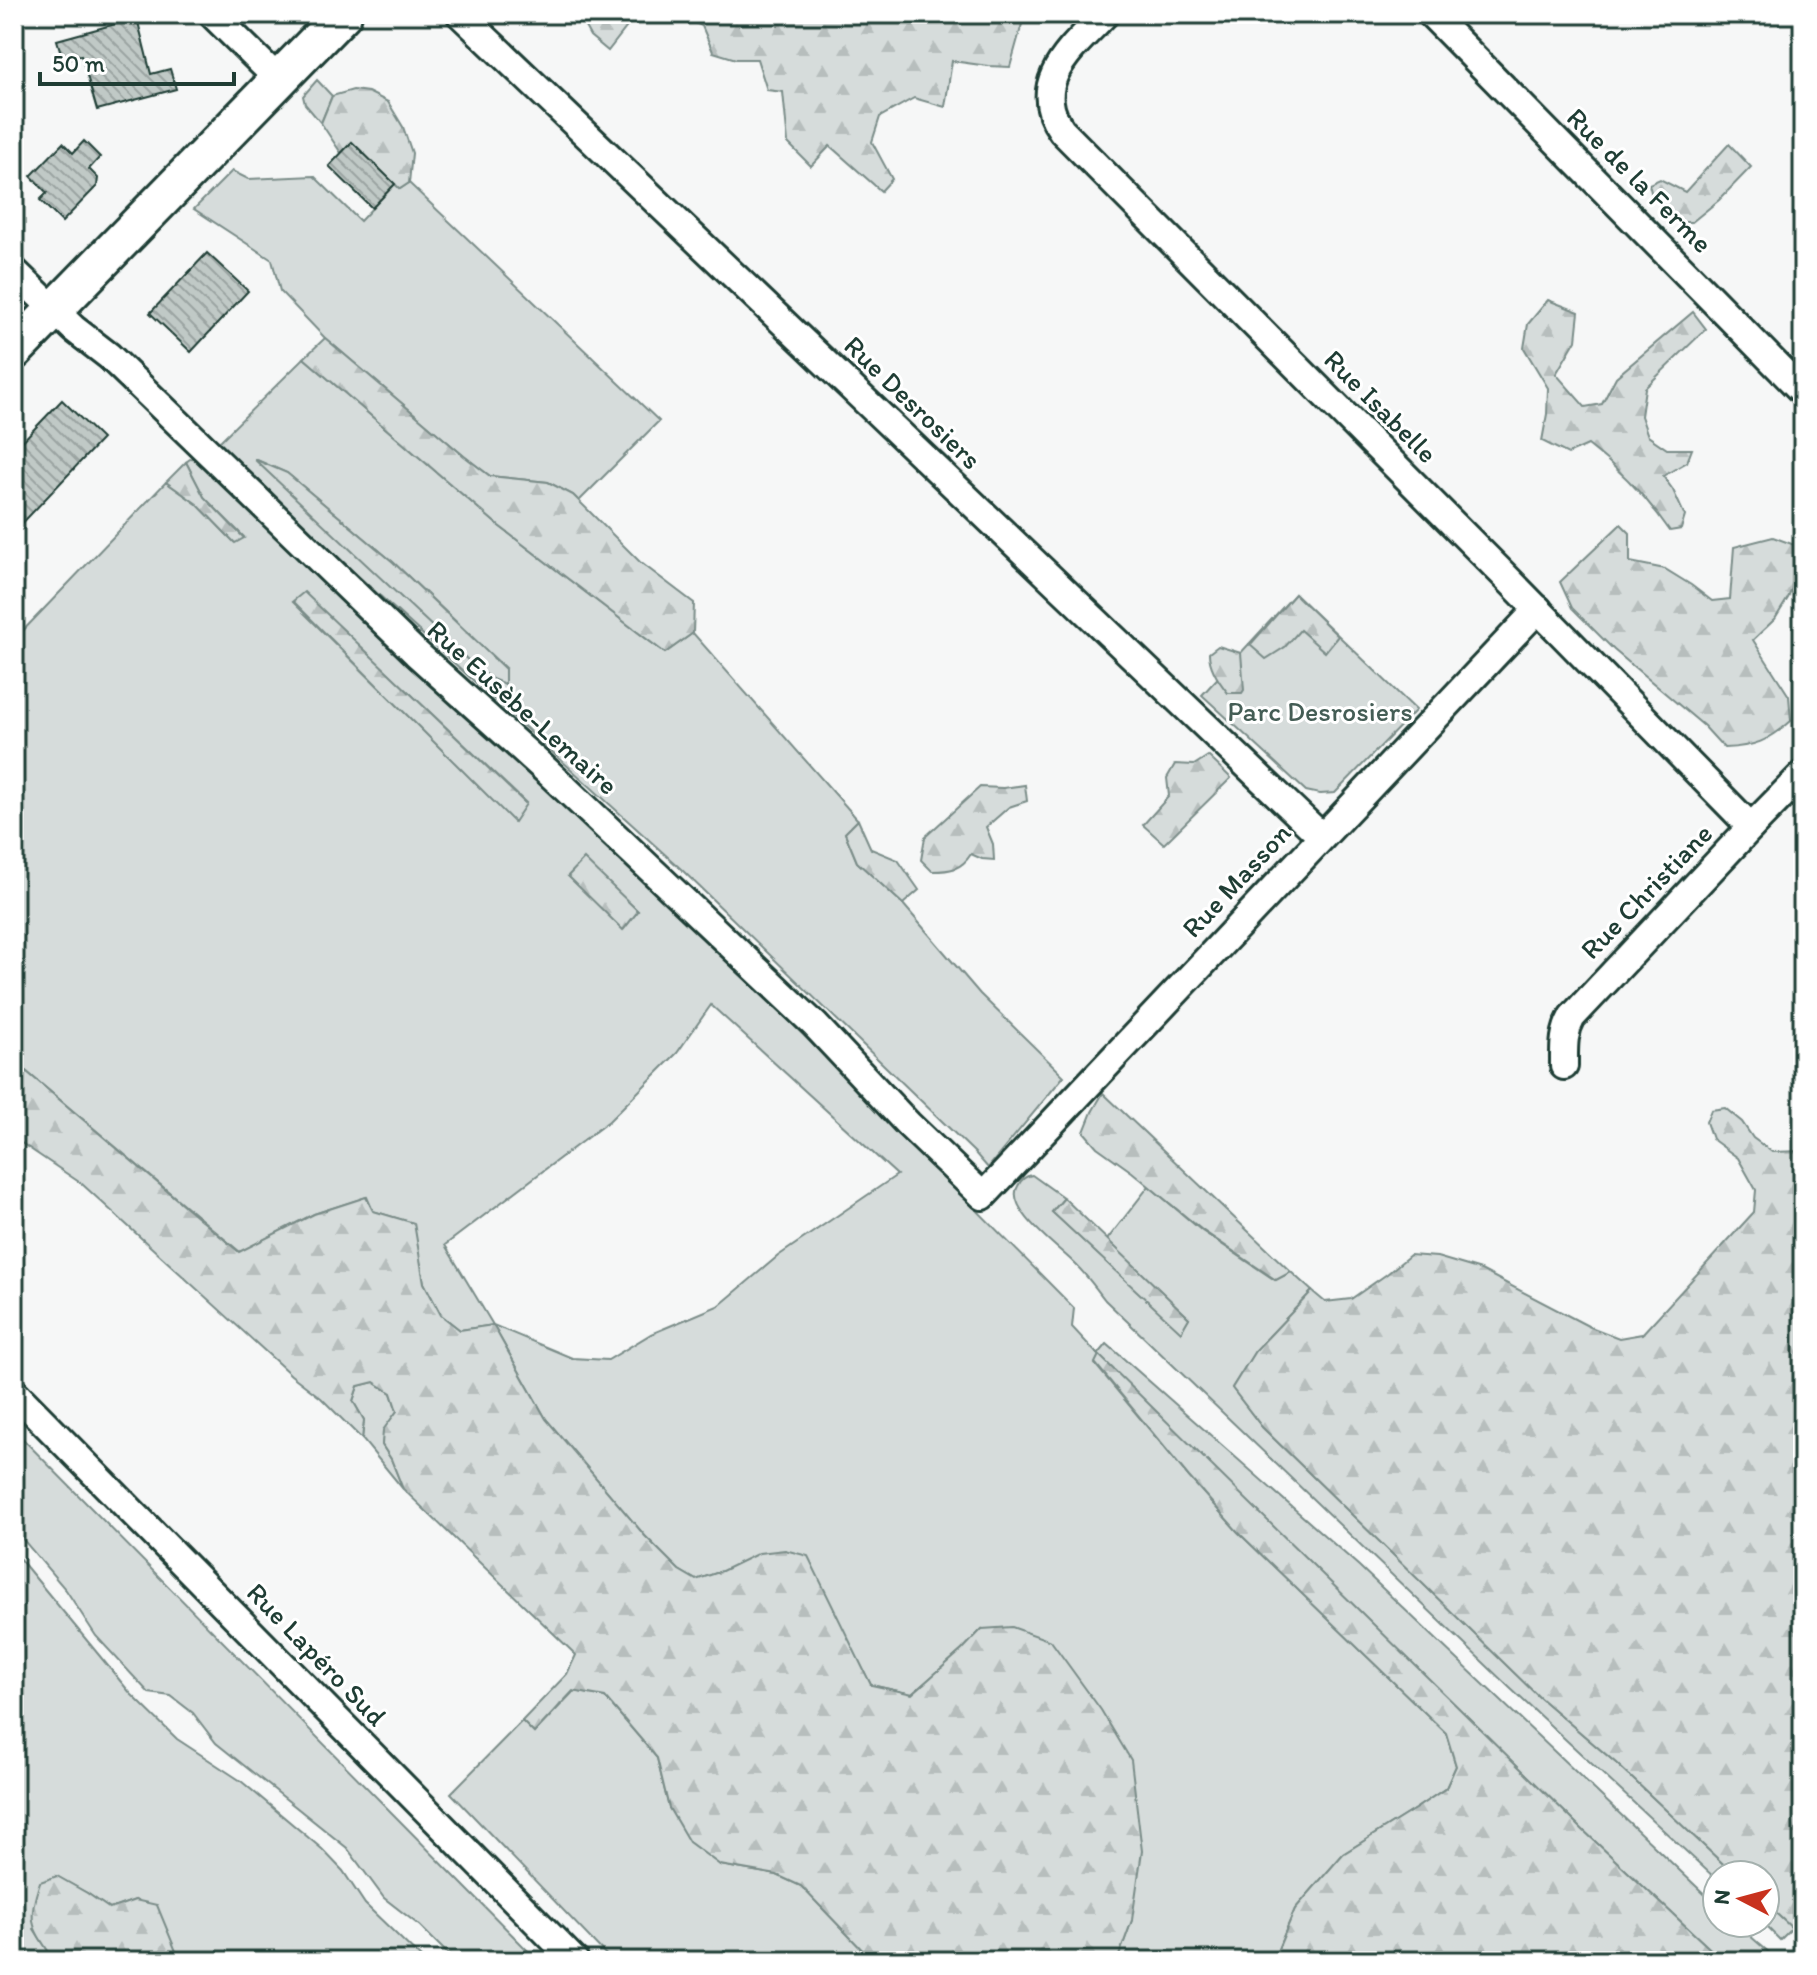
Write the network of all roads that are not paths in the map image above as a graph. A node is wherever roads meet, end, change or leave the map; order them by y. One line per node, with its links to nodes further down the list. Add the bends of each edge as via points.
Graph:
1 (212, 14): 6 (street)
2 (343, 14): 6 (street)
3 (460, 14): 14 (street, Rue Desrosiers)
4 (1105, 14): 11 (street, Rue Isabelle, via 1056,69 1050,90 1056,122)
5 (1431, 14): 10 (street, Rue de la Ferme)
6 (269, 90): 8 (street)
7 (14, 271): 8 (street, Rue Eusèbe-Lemaire)
8 (54, 310): 9 (street); 16 (street, Rue Eusèbe-Lemaire, via 109,356 404,642 703,918)
9 (14, 351)
10 (1803, 392)
11 (1538, 609): 13 (street, Rue Isabelle); 14 (street, Rue Masson)
12 (1803, 774): 13 (street, Rue Christiane)
13 (1751, 827): 15 (street, Rue Christiane, via 1572,1017 1563,1041)
14 (1322, 837): 16 (street, Rue Masson)
15 (1564, 1066)
16 (983, 1196)
17 (14, 1392): 18 (street, Rue Lapéro Sud)
18 (575, 1961)

